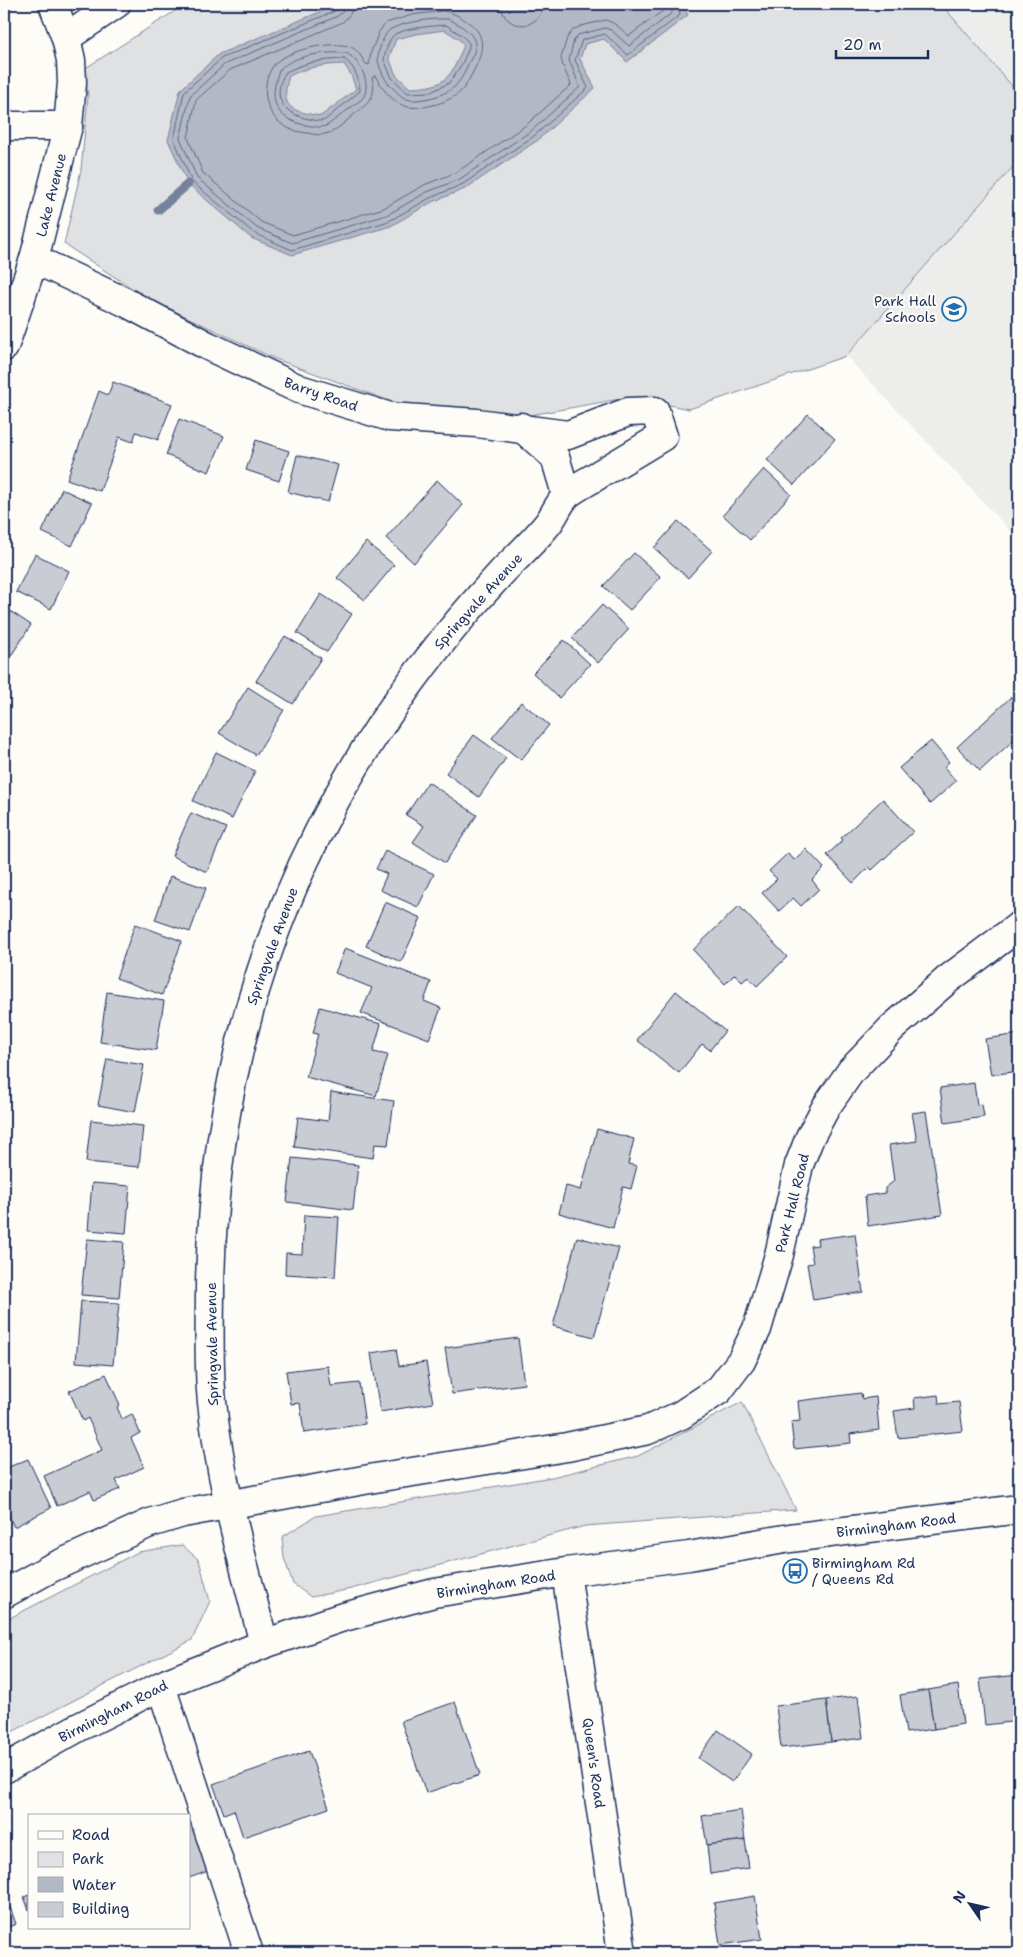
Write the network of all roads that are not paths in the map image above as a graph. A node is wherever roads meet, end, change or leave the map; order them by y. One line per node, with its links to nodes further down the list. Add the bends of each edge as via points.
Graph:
1 (53, 4): 3 (main road, Lake Avenue)
2 (116, 4): 3 (main road)
3 (66, 38): 5 (main road, Lake Avenue, via 72,83)
4 (4, 126): 5 (main road)
5 (68, 126): 6 (main road, Lake Avenue)
6 (34, 260): 7 (main road, Lake Avenue); 9 (main road, Barry Road, via 299,389 390,417)
7 (4, 347)
8 (628, 412): 9 (main road, Barry Road, via 568,435); 10 (main road, Springvale Avenue, via 655,411 663,436)
9 (521, 427): 10 (main road, via 555,457)
10 (566, 494): 12 (main road, Springvale Avenue, via 548,524 430,655 360,756 301,868 255,989 225,1115 211,1244 212,1401)
11 (1019, 926): 12 (main road, Park Hall Road, via 947,980 892,1028 851,1071 826,1107 799,1165 758,1329 720,1390 681,1415 648,1430 567,1447)
12 (229, 1504): 15 (main road, via 150,1523 51,1568); 16 (main road, Springvale Avenue)
13 (1019, 1509): 14 (main road, Birmingham Road, via 790,1538 689,1556)
14 (566, 1572): 16 (main road, Birmingham Road, via 434,1593 340,1618); 20 (main road, Queen's Road)
15 (4, 1594)
16 (264, 1644): 17 (main road, Birmingham Road)
17 (161, 1686): 18 (main road, Birmingham Road); 19 (main road)
18 (4, 1769)
19 (249, 1953)
20 (622, 1953)

